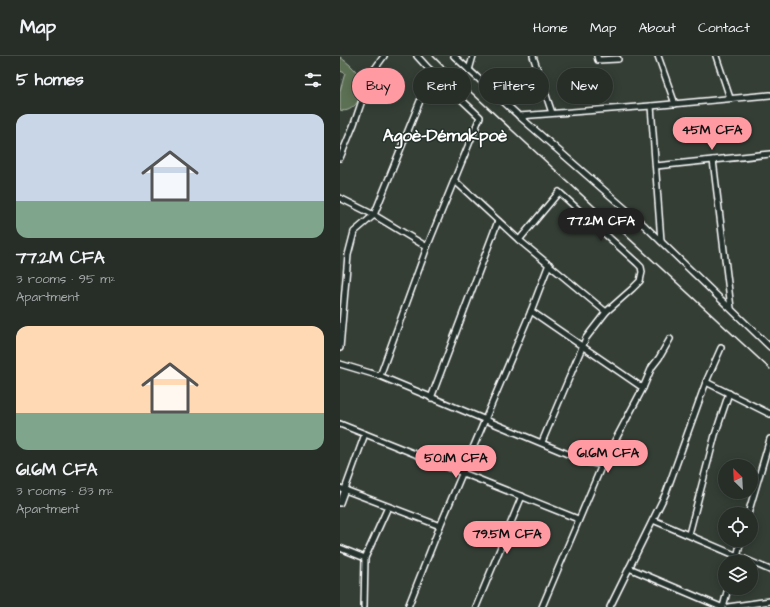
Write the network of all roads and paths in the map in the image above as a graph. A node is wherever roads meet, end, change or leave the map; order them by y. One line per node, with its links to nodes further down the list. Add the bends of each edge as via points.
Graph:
1 (384, 56): 23 (street, via 371,74)
2 (417, 56): 10 (street)
3 (454, 56): 11 (street)
4 (473, 56): 12 (street)
5 (533, 56): 20 (street)
6 (597, 56): 9 (street, via 598,60)
7 (658, 56): 18 (street)
8 (716, 56): 15 (street)
9 (618, 59)
10 (427, 68)
11 (467, 68)
12 (470, 68)
13 (471, 72): 21 (street)
14 (770, 94): 15 (street)
15 (730, 98): 18 (street)
16 (419, 104): 28 (street)
17 (466, 104): 26 (street, via 480,117)
18 (675, 104): 19 (street)
19 (651, 106): 20 (street); 25 (street)
20 (552, 113): 21 (street)
21 (519, 116): 31 (street)
22 (770, 154): 24 (street)
23 (340, 158)
24 (713, 160): 25 (street); 35 (street)
25 (656, 166): 31 (street)
26 (454, 180): 29 (street); 32 (street)
27 (340, 198): 28 (street)
28 (374, 215): 32 (street); 34 (street, via 354,232)
29 (498, 221): 30 (street); 48 (street)
30 (519, 240): 33 (street); 37 (street, via 559,192 641,267 640,281)
31 (661, 241): 35 (street)
32 (427, 247): 44 (street)
33 (549, 264): 36 (street); 37 (street)
34 (343, 292): 41 (street)
35 (730, 308): 40 (street)
36 (531, 311): 39 (street); 50 (street)
37 (606, 312): 39 (street)
38 (670, 339): 46 (street)
39 (581, 346): 46 (street); 54 (street)
40 (770, 347)
41 (340, 348)
42 (721, 348): 45 (street)
43 (340, 364): 44 (street)
44 (380, 376): 48 (street)
45 (706, 382): 47 (street); 63 (street, via 674,474)
46 (642, 388): 55 (street)
47 (729, 393): 49 (street); 65 (street, via 715,435)
48 (431, 398): 50 (street)
49 (770, 414)
50 (484, 419): 54 (street); 56 (street)
51 (340, 424): 52 (street)
52 (365, 434): 56 (street); 57 (street)
53 (770, 440): 61 (street)
54 (542, 442): 55 (street, via 587,462)
55 (602, 465): 62 (street)
56 (462, 473): 58 (street); 64 (street)
57 (343, 489): 59 (street); 60 (street)
58 (522, 496): 62 (street); 76 (street)
59 (340, 503)
60 (388, 507): 64 (street); 68 (street)
61 (750, 507)
62 (578, 519): 77 (street)
63 (653, 520): 65 (street); 70 (street)
64 (440, 526): 75 (street)
65 (689, 534): 67 (street)
66 (340, 548): 68 (street)
67 (735, 555)
68 (365, 558): 74 (street)
69 (758, 565): 71 (street)
70 (629, 568): 78 (street); 79 (street)
71 (770, 570)
72 (726, 595): 79 (street)
73 (770, 601): 80 (street)
74 (364, 607)
75 (408, 607)
76 (476, 607)
77 (542, 607)
78 (610, 607)
79 (722, 607)
80 (728, 607)

